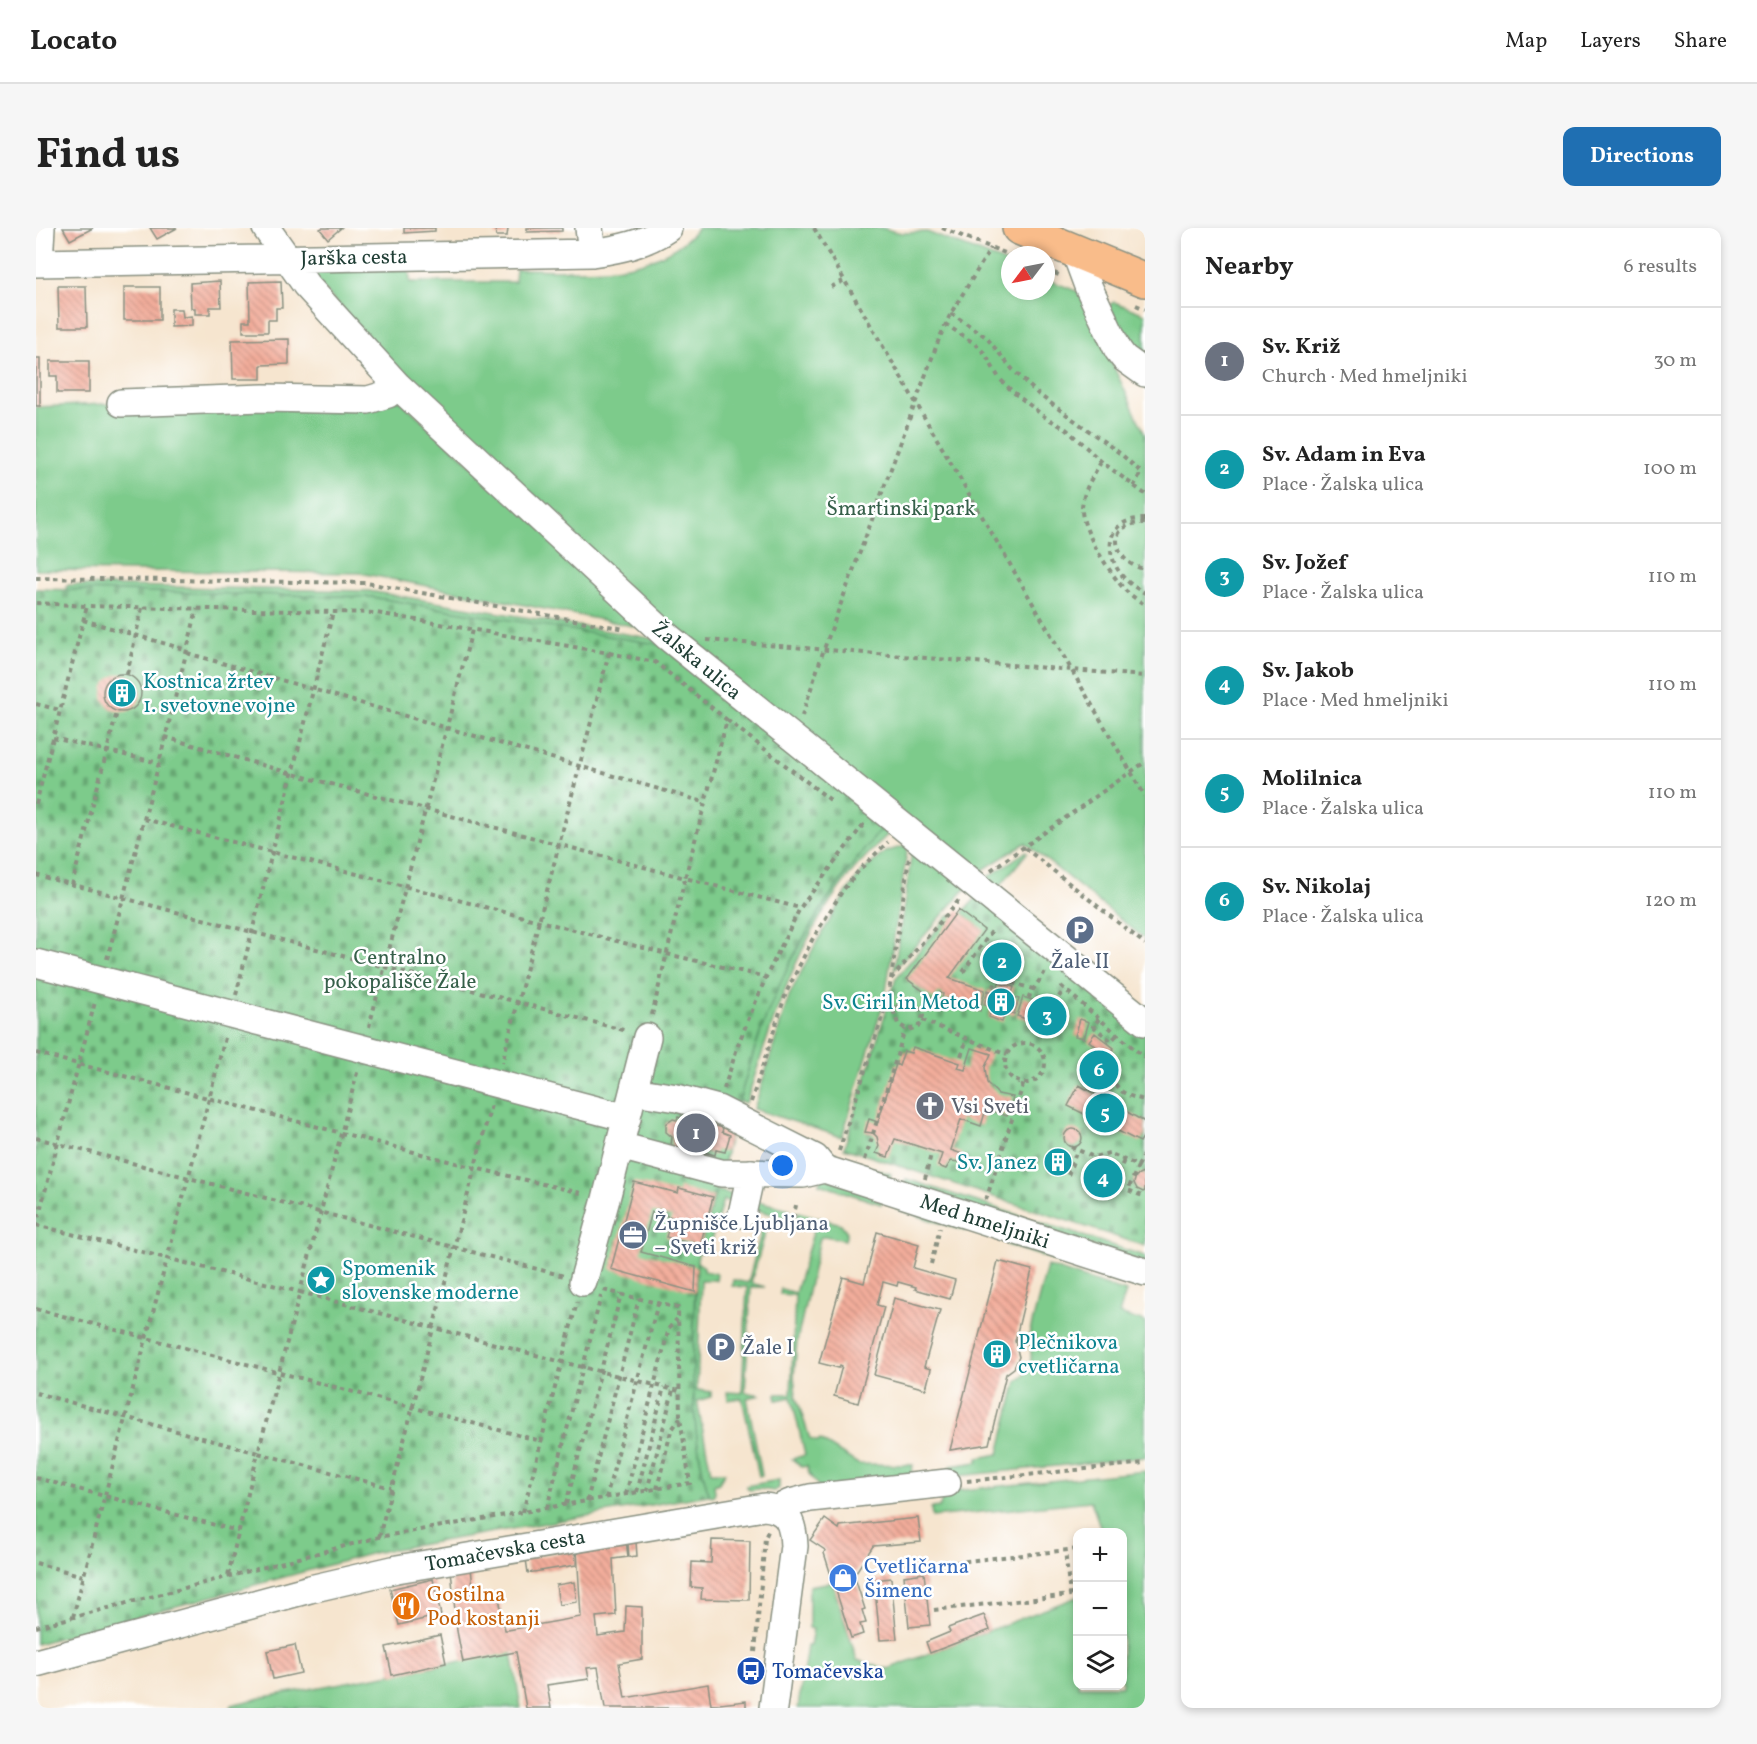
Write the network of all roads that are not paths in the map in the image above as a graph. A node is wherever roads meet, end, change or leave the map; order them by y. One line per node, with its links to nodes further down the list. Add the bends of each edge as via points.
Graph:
1 (41, 228): 8 (street)
2 (266, 228): 7 (street, Žalska ulica)
3 (668, 228): 5 (street, Jarška cesta, via 620,249)
4 (1019, 228): 6 (main road)
5 (591, 241): 7 (street, Jarška cesta)
6 (1075, 250): 9 (main road); 10 (street, via 1118,350)
7 (286, 259): 8 (street, Jarška cesta); 11 (street, Žalska ulica)
8 (38, 263)
9 (1145, 280)
10 (1145, 373)
11 (398, 386): 12 (street, via 388,394 368,400 264,398); 14 (street, Žalska ulica, via 668,637 973,883 995,915)
12 (120, 403)
13 (36, 963): 17 (street)
14 (1145, 1022)
15 (647, 1037): 16 (street)
16 (634, 1091): 17 (street); 19 (street, Med hmeljniki, via 718,1109 815,1158)
17 (627, 1118): 18 (street)
18 (620, 1146): 20 (street, Med hmeljniki, via 721,1173); 23 (street)
19 (832, 1161): 20 (street, Med hmeljniki, via 803,1174); 22 (street, Med hmeljniki)
20 (751, 1173): 21 (street)
21 (742, 1214)
22 (1145, 1272)
23 (583, 1282)
24 (947, 1484): 25 (street, via 810,1498)
25 (778, 1509): 26 (street, Tomačevska cesta, via 754,1507 397,1569); 27 (street, via 791,1524 794,1546)
26 (36, 1663)
27 (773, 1708)

